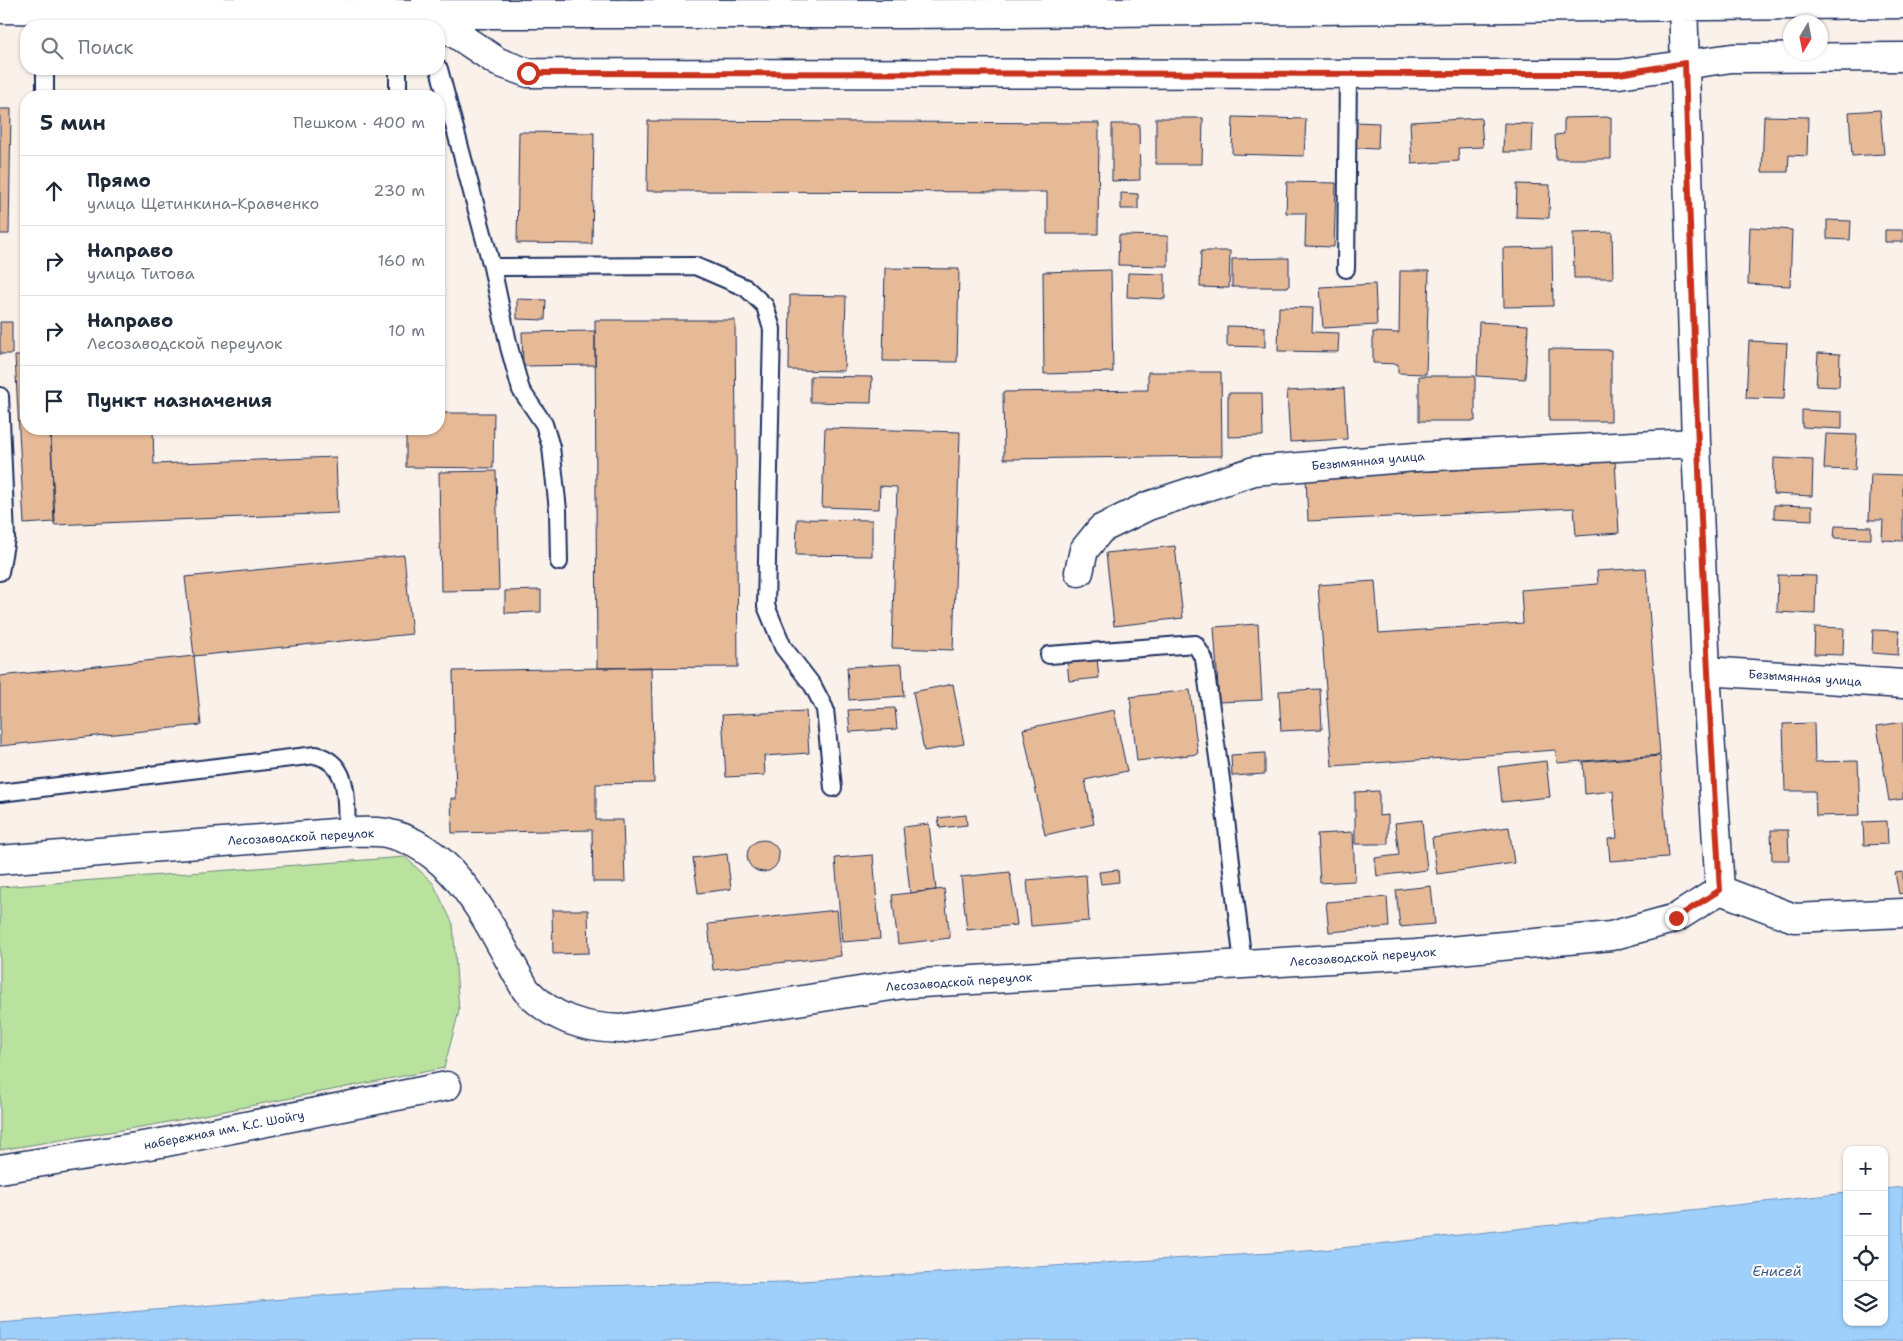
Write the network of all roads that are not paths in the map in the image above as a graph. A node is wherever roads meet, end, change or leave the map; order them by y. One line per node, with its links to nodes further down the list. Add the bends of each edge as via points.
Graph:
1 (1683, 2): 2 (street); 3 (street); 13 (street)
2 (1516, 3): 4 (street)
3 (1903, 4)
4 (1172, 5): 6 (street)
5 (624, 6): 6 (street); 8 (street)
6 (905, 7)
7 (0, 9): 9 (street)
8 (427, 13): 10 (street)
9 (46, 18): 10 (street)
10 (399, 20)
11 (445, 25): 14 (street, via 498,62 528,73)
12 (1903, 57): 13 (street, via 1732,58)
13 (1685, 63): 14 (street, via 1619,74); 25 (street)
14 (1348, 74): 23 (lane)
15 (45, 75): 18 (lane)
16 (398, 75): 19 (lane)
17 (441, 75): 20 (lane)
18 (44, 90)
19 (398, 90)
20 (445, 90)
21 (445, 91): 22 (lane)
22 (492, 267): 26 (lane, via 521,390 544,424 551,447 558,510); 32 (lane, via 695,266 746,288 765,306 772,329 766,606 783,648 813,686 825,709)
23 (1346, 269)
24 (0, 396): 27 (lane, via 6,538)
25 (1696, 443): 28 (street, Безымянная улица, via 1415,457 1254,471 1148,506 1101,529 1084,550); 30 (street)
26 (559, 562)
27 (0, 572)
28 (1079, 572)
29 (1049, 655): 38 (lane, via 1195,644 1204,659)
30 (1706, 672): 31 (street, Безымянная улица); 36 (street)
31 (1903, 684)
32 (833, 788)
33 (0, 793): 34 (lane, via 316,756 328,759 338,767 343,777)
34 (347, 832): 35 (street, Лесозаводской переулок); 38 (street, Лесозаводской переулок, via 384,833 417,844 439,859 476,904 526,990 536,1001 563,1019 596,1027 620,1029 904,984)
35 (0, 860)
36 (1720, 890): 37 (street, via 1794,918); 38 (street, Лесозаводской переулок, via 1676,918 1611,936 1416,954)
37 (1903, 912)
38 (1243, 964)
39 (447, 1086): 40 (street, набережная им. К.С. Шойгу, via 161,1144)
40 (0, 1169)

